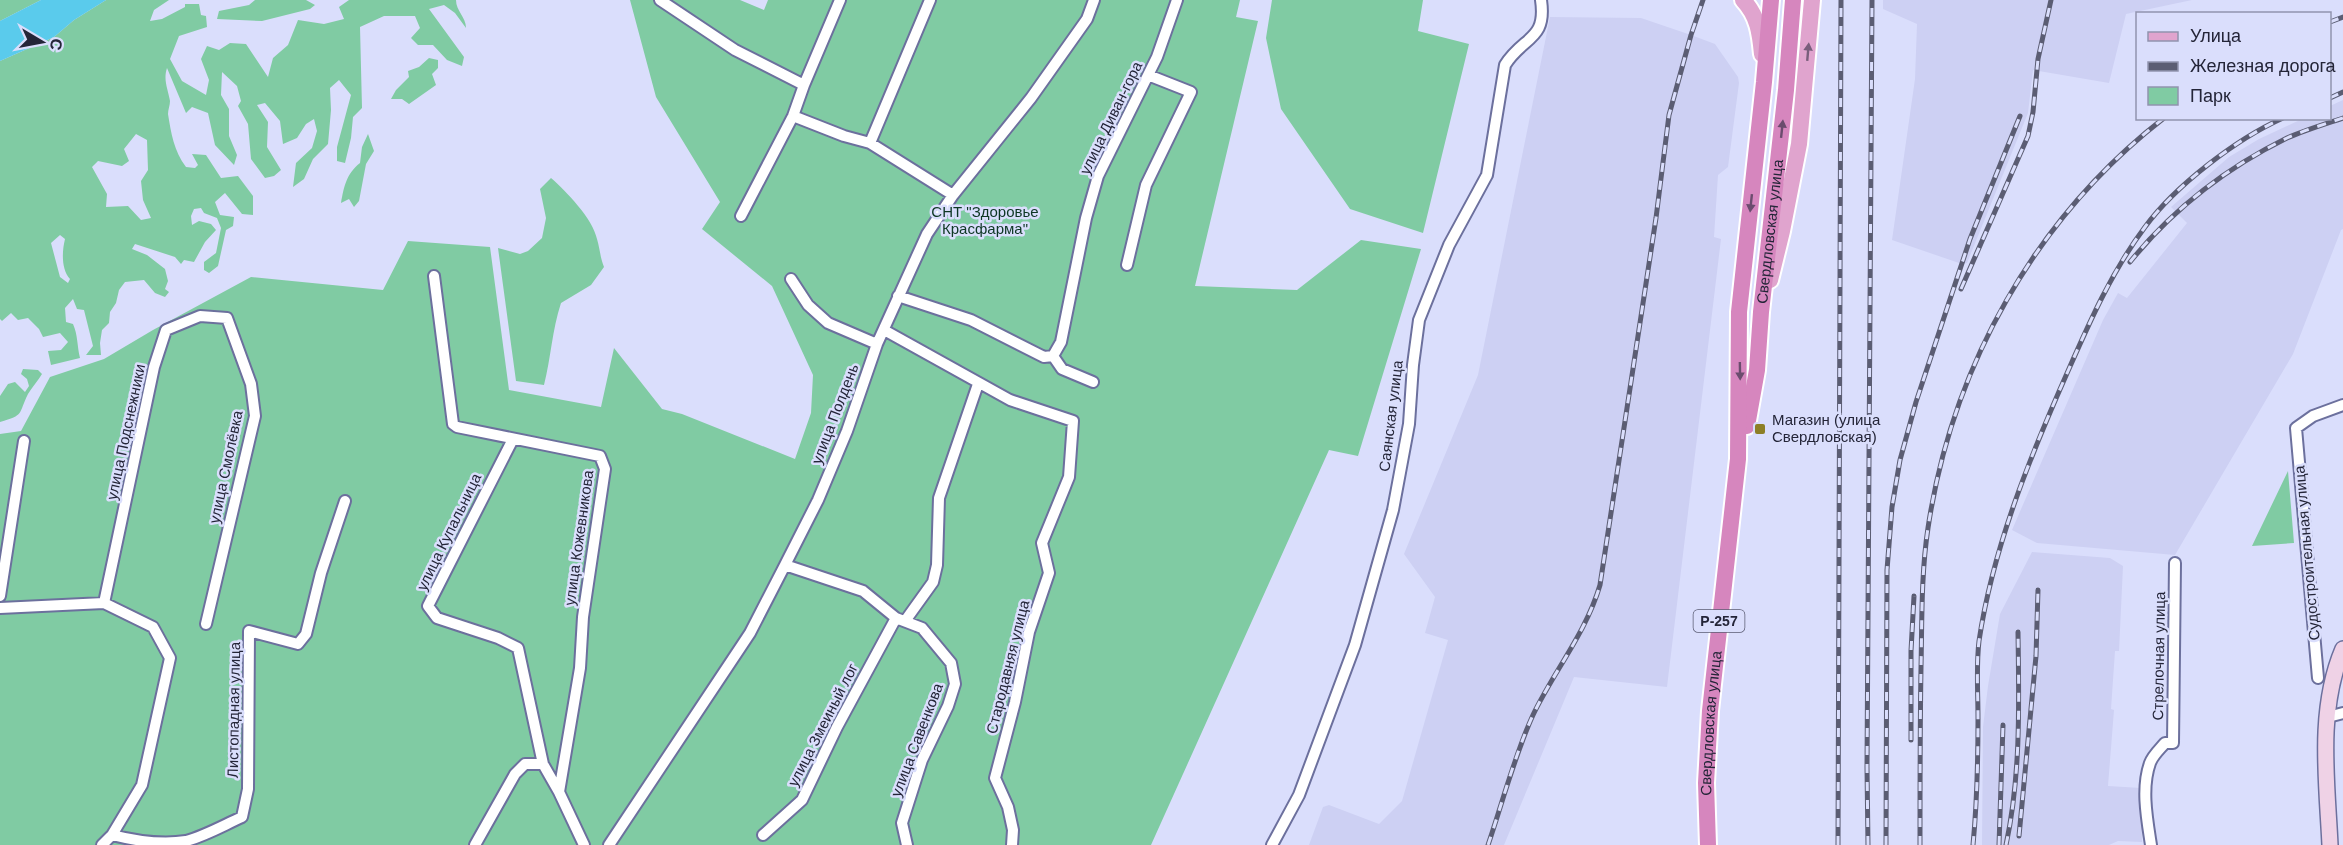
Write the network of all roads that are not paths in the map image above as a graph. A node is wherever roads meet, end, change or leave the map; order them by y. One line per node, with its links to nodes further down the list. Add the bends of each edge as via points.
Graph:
1 (660, 0): 13 (street, via 735,50)
2 (840, 0): 13 (street)
3 (930, 0): 15 (street)
4 (1094, 0): 16 (street, улица Полдень, via 1088,19 1044,81)
5 (1177, 0): 11 (street, улица Диван-гора)
6 (1541, 0): 54 (street, Саянская улица, via 1539,30 1505,65 1487,175 1449,245 1419,320 1406,442 1384,544 1355,645 1299,795)
7 (1743, 0): 12 (main road, via 1759,25)
8 (1771, 0): 12 (highway, Свердловская улица / Р-257)
9 (1793, 0): 22 (highway, Свердловская улица / Р-257, one-way to 9)
10 (1812, 0): 22 (main road, one-way to 10, via 1782,231 1804,105)
11 (1148, 75): 18 (street, via 1191,92 1146,185); 26 (street, улица Диван-гора, via 1098,176 1061,342)
12 (1764, 82): 32 (highway, Свердловская улица / Р-257, one-way to 32, via 1739,312)
13 (804, 85): 14 (street)
14 (793, 116): 15 (street); 17 (street)
15 (870, 142): 16 (street)
16 (953, 195): 21 (street, улица Полдень, via 927,234)
17 (741, 216)
18 (1127, 266)
19 (434, 276): 30 (street, улица Кожевникова, via 453,424)
20 (791, 279): 25 (street, via 808,305 828,323)
21 (898, 296): 24 (street, улица Полдень); 26 (street, via 971,320 1044,357)
22 (1761, 312): 32 (highway, Свердловская улица / Р-257, via 1757,370)
23 (227, 318): 37 (street, улица Подснежники, via 200,316 166,330 154,367); 40 (street, улица Смолёвка, via 251,384 255,416)
24 (884, 330): 25 (street, улица Полдень); 28 (street, Стародавняя улица)
25 (877, 344): 35 (street, улица Полдень, via 843,441)
26 (1053, 356): 27 (street, via 1062,369)
27 (1093, 382)
28 (978, 384): 39 (street, улица Змеиный лог, via 939,498 933,582); 53 (street, Стародавняя улица, via 1010,400 1073,421 1069,477 1042,543 1048,573 1029,632 995,778 1008,807)
29 (2343, 405): 42 (street, Судостроительная улица, via 2313,416 2296,428)
30 (513, 438): 44 (street, улица Купальница, via 428,606 437,618 518,648); 45 (street, улица Кожевникова, via 600,456 605,469 583,617 580,668)
31 (24, 441): 36 (street)
32 (1738, 459): 55 (highway, Свердловская улица / Р-257, via 1710,711)
33 (345, 501): 46 (street, Листопадная улица, via 306,634 298,644 249,631 248,789 242,817 186,842 161,845)
34 (2175, 562): 56 (street, Стрелочная улица, via 2173,743 2165,743 2150,763 2146,813)
35 (785, 566): 39 (street, улица Савенкова, via 863,591); 51 (street, улица Полдень, via 750,633)
36 (0, 596)
37 (104, 603): 38 (street); 46 (street, via 153,627 170,658 142,785)
38 (0, 608)
39 (901, 620): 47 (street, улица Змеиный лог, via 837,727 802,800); 52 (street, улица Савенкова, via 922,628 951,663 955,684 922,760 902,823)
40 (206, 624)
41 (2343, 649): 43 (main road, via 2331,686)
42 (2318, 678)
43 (2336, 715): 57 (main road, via 2325,743)
44 (543, 764): 45 (street, улица Купальница); 49 (street, via 525,764 515,774)
45 (559, 792): 50 (street)
46 (112, 835): 48 (street)
47 (763, 835)
48 (102, 845)
49 (475, 845)
50 (584, 845)
51 (609, 845)
52 (907, 845)
53 (1012, 845)
54 (1272, 845)
55 (1708, 845)
56 (2151, 845)
57 (2331, 845)

